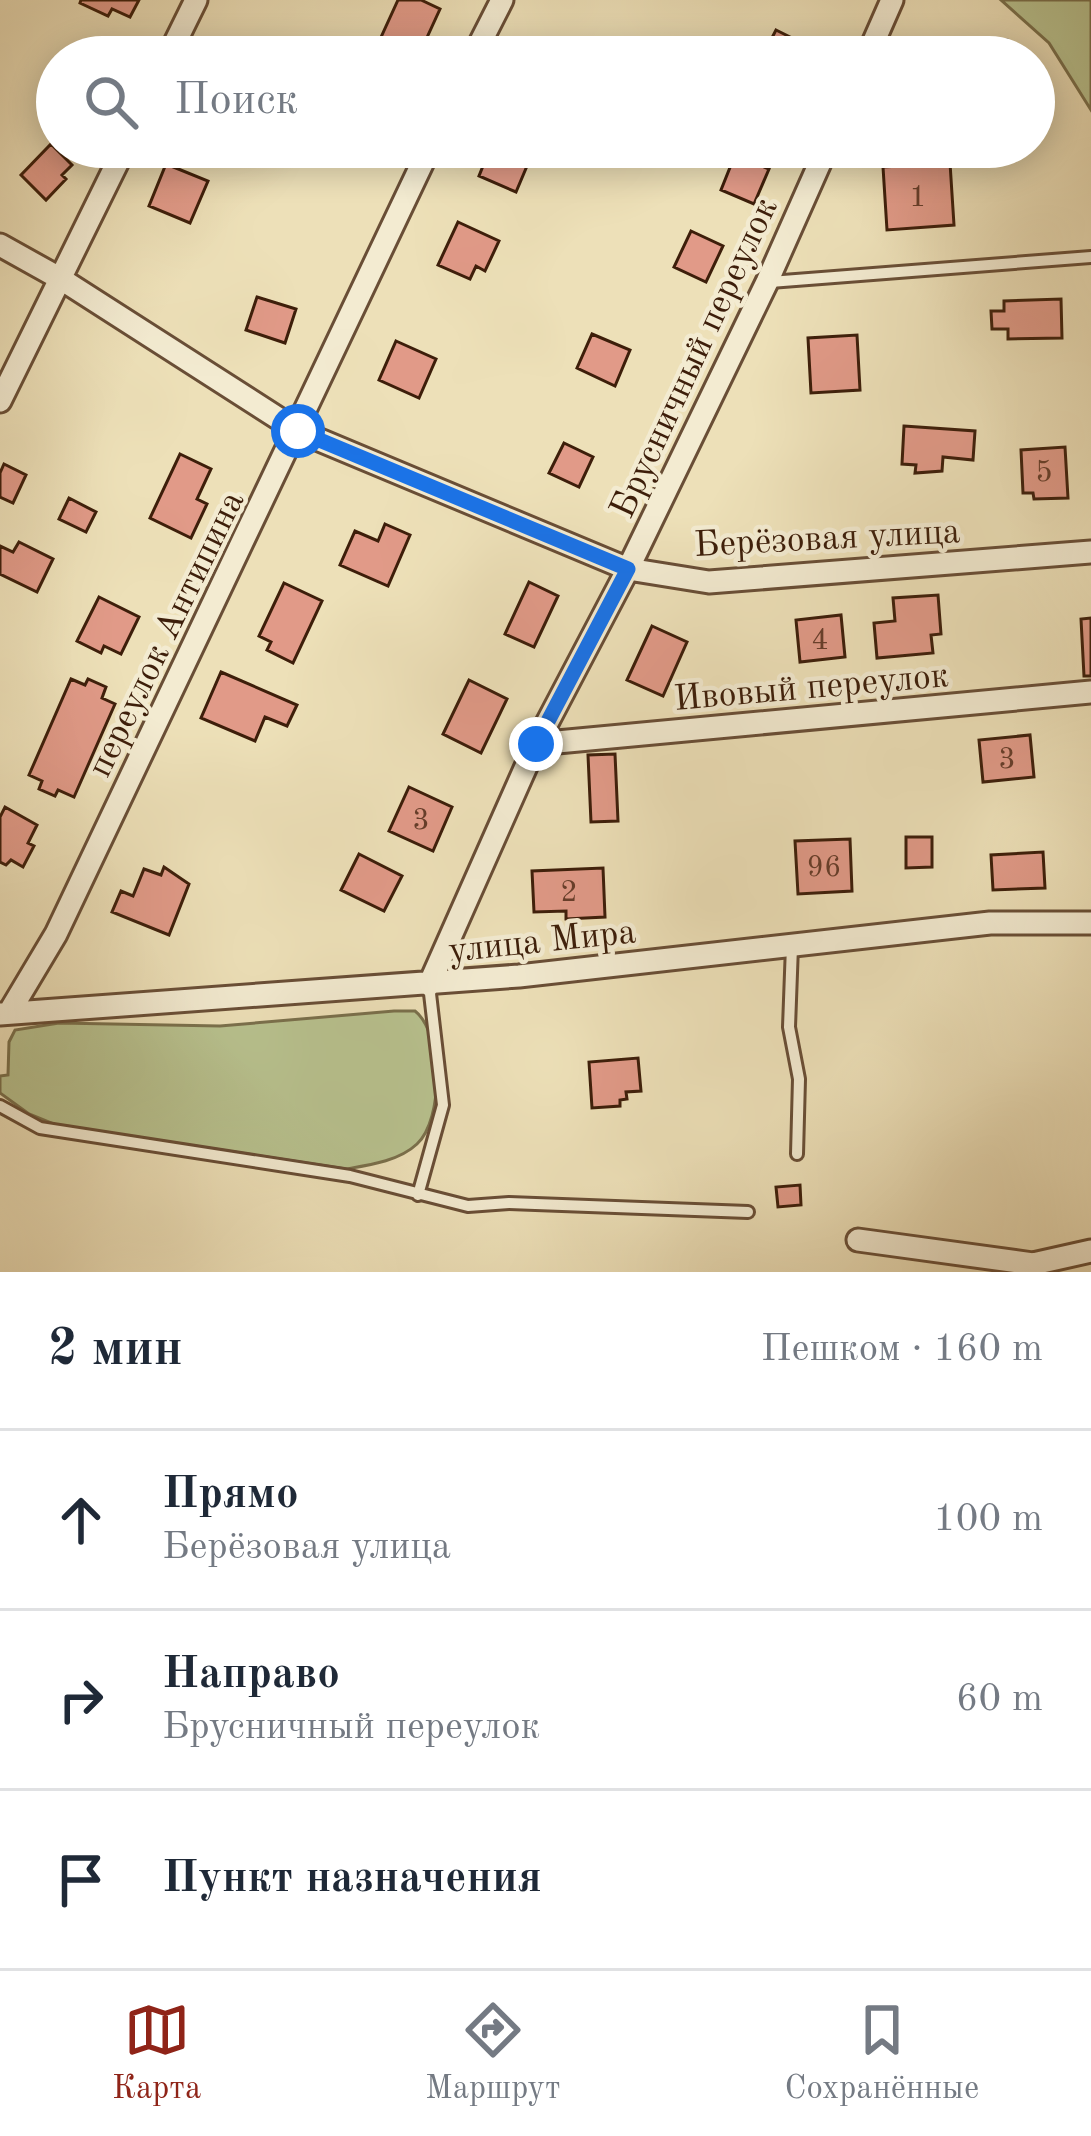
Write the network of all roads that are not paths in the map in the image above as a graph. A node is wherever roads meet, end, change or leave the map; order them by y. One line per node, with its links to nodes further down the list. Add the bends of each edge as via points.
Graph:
1 (196, 0): 4 (street)
2 (502, 0): 5 (street)
3 (892, 0): 6 (street)
4 (179, 36)
5 (484, 36)
6 (876, 36)
7 (115, 168): 12 (street)
8 (420, 168): 15 (street, переулок Антипина)
9 (818, 168): 13 (street, Брусничный переулок)
10 (0, 245): 12 (street, Берёзовая улица)
11 (1091, 257): 13 (lane)
12 (61, 279): 14 (street); 15 (street, Берёзовая улица)
13 (767, 282): 17 (street, Брусничный переулок)
14 (0, 400)
15 (298, 431): 17 (street, Берёзовая улица); 23 (street, переулок Антипина, via 56,934)
16 (1091, 552): 17 (street, Берёзовая улица, via 709,582)
17 (628, 569): 19 (street, Брусничный переулок)
18 (1091, 692): 19 (street, Ивовый переулок)
19 (536, 744): 22 (street, Брусничный переулок)
20 (1091, 923): 21 (street, улица Мира, via 990,923)
21 (792, 943): 22 (street, улица Мира); 25 (lane)
22 (429, 985): 23 (street, улица Мира); 26 (lane, via 443,1105)
23 (5, 1013)
24 (0, 1106): 26 (lane, via 40,1128 350,1176)
25 (797, 1154)
26 (418, 1196): 27 (lane, via 469,1206)
27 (748, 1212)
28 (858, 1240): 29 (street, via 1033,1264)
29 (1091, 1251)

